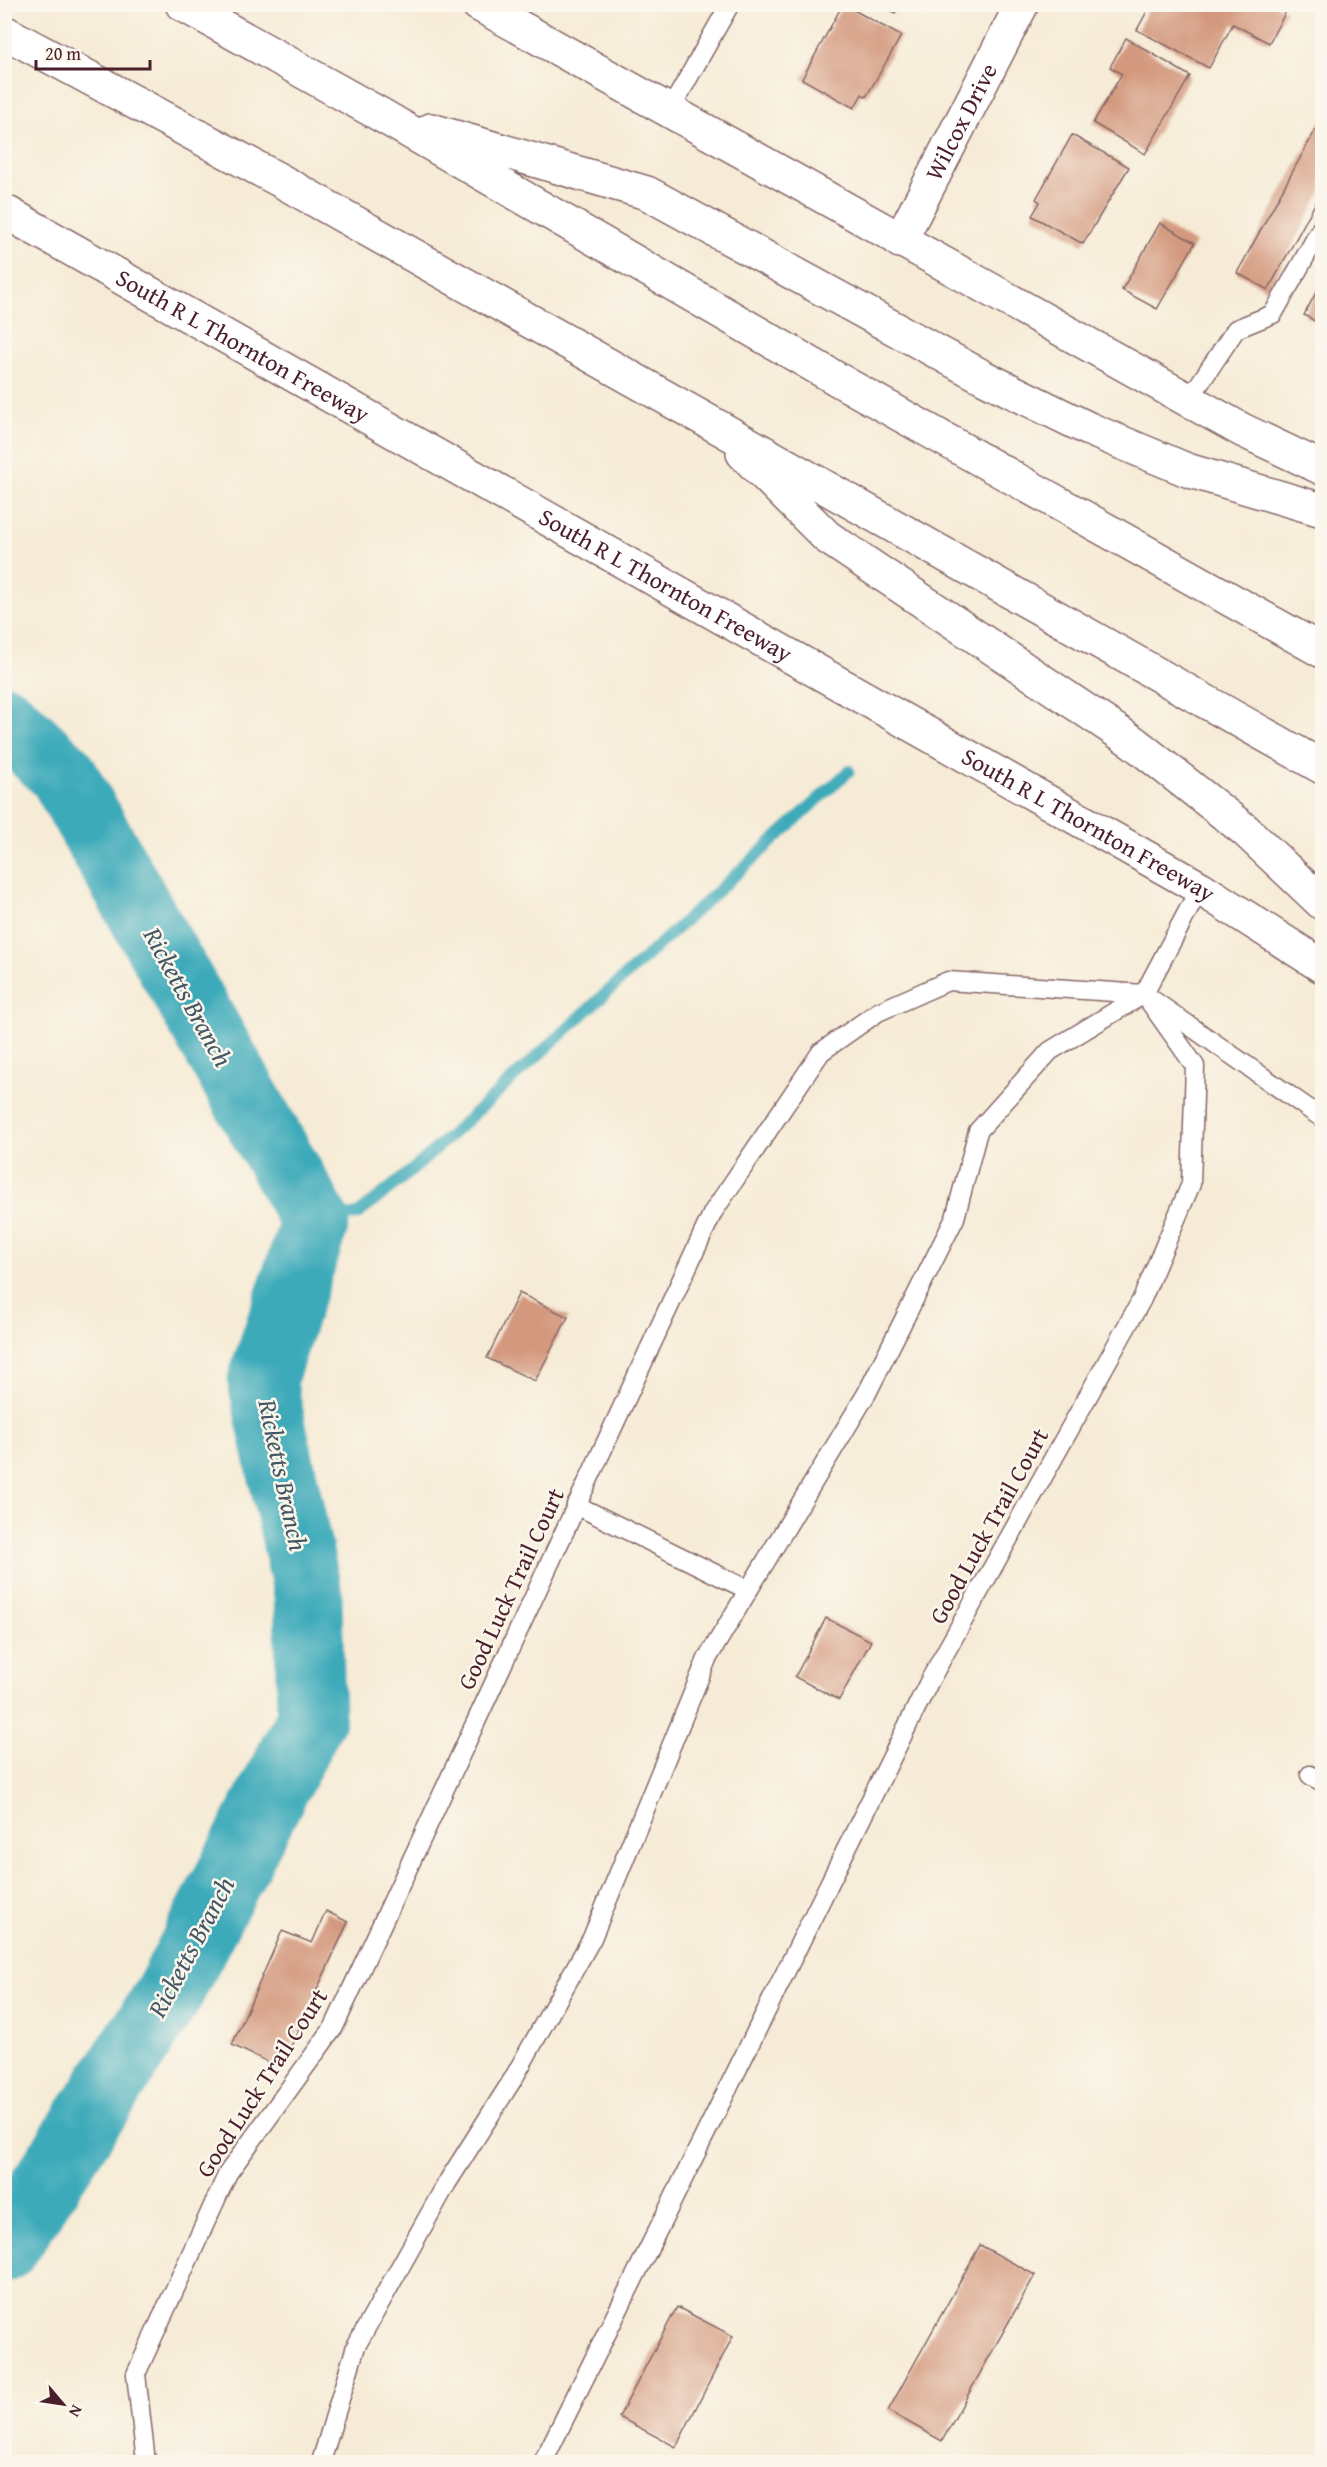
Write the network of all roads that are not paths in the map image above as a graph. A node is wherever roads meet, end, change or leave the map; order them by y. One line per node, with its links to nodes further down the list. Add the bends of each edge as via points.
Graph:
1 (182, 4): 7 (main road)
2 (478, 4): 6 (main road)
3 (730, 4): 6 (lane)
4 (1022, 4): 10 (main road, Wilcox Drive)
5 (4, 32): 13 (main road, via 282,182)
6 (669, 112): 10 (main road)
7 (381, 115): 15 (main road, via 647,193 985,378 1089,429 1187,470); 16 (main road, via 844,383)
8 (4, 211): 18 (main road, South R L Thornton Freeway)
9 (1323, 227): 11 (lane)
10 (900, 241): 12 (main road)
11 (1317, 251): 12 (lane, via 1273,314 1236,328)
12 (1188, 401): 14 (main road)
13 (714, 424): 17 (main road); 19 (main road, via 827,537 1132,742 1245,831)
14 (1323, 468)
15 (1323, 510)
16 (1323, 651)
17 (1323, 767)
18 (1200, 888): 20 (main road, South R L Thornton Freeway); 21 (lane)
19 (1323, 903)
20 (1323, 966)
21 (1144, 994): 22 (lane); 23 (lane, Good Luck Trail Court, via 948,981 878,1012 821,1052 713,1212); 24 (lane, via 1050,1051 978,1131 955,1218 867,1393); 27 (lane, Good Luck Trail Court, via 1195,1066 1191,1184 1142,1299 930,1680)
22 (1323, 1118)
23 (576, 1505): 24 (lane); 25 (lane, Good Luck Trail Court, via 334,2027 228,2173 136,2374)
24 (748, 1590): 26 (lane, via 707,1659 592,1938 356,2346)
25 (146, 2463)
26 (321, 2463)
27 (543, 2463)

